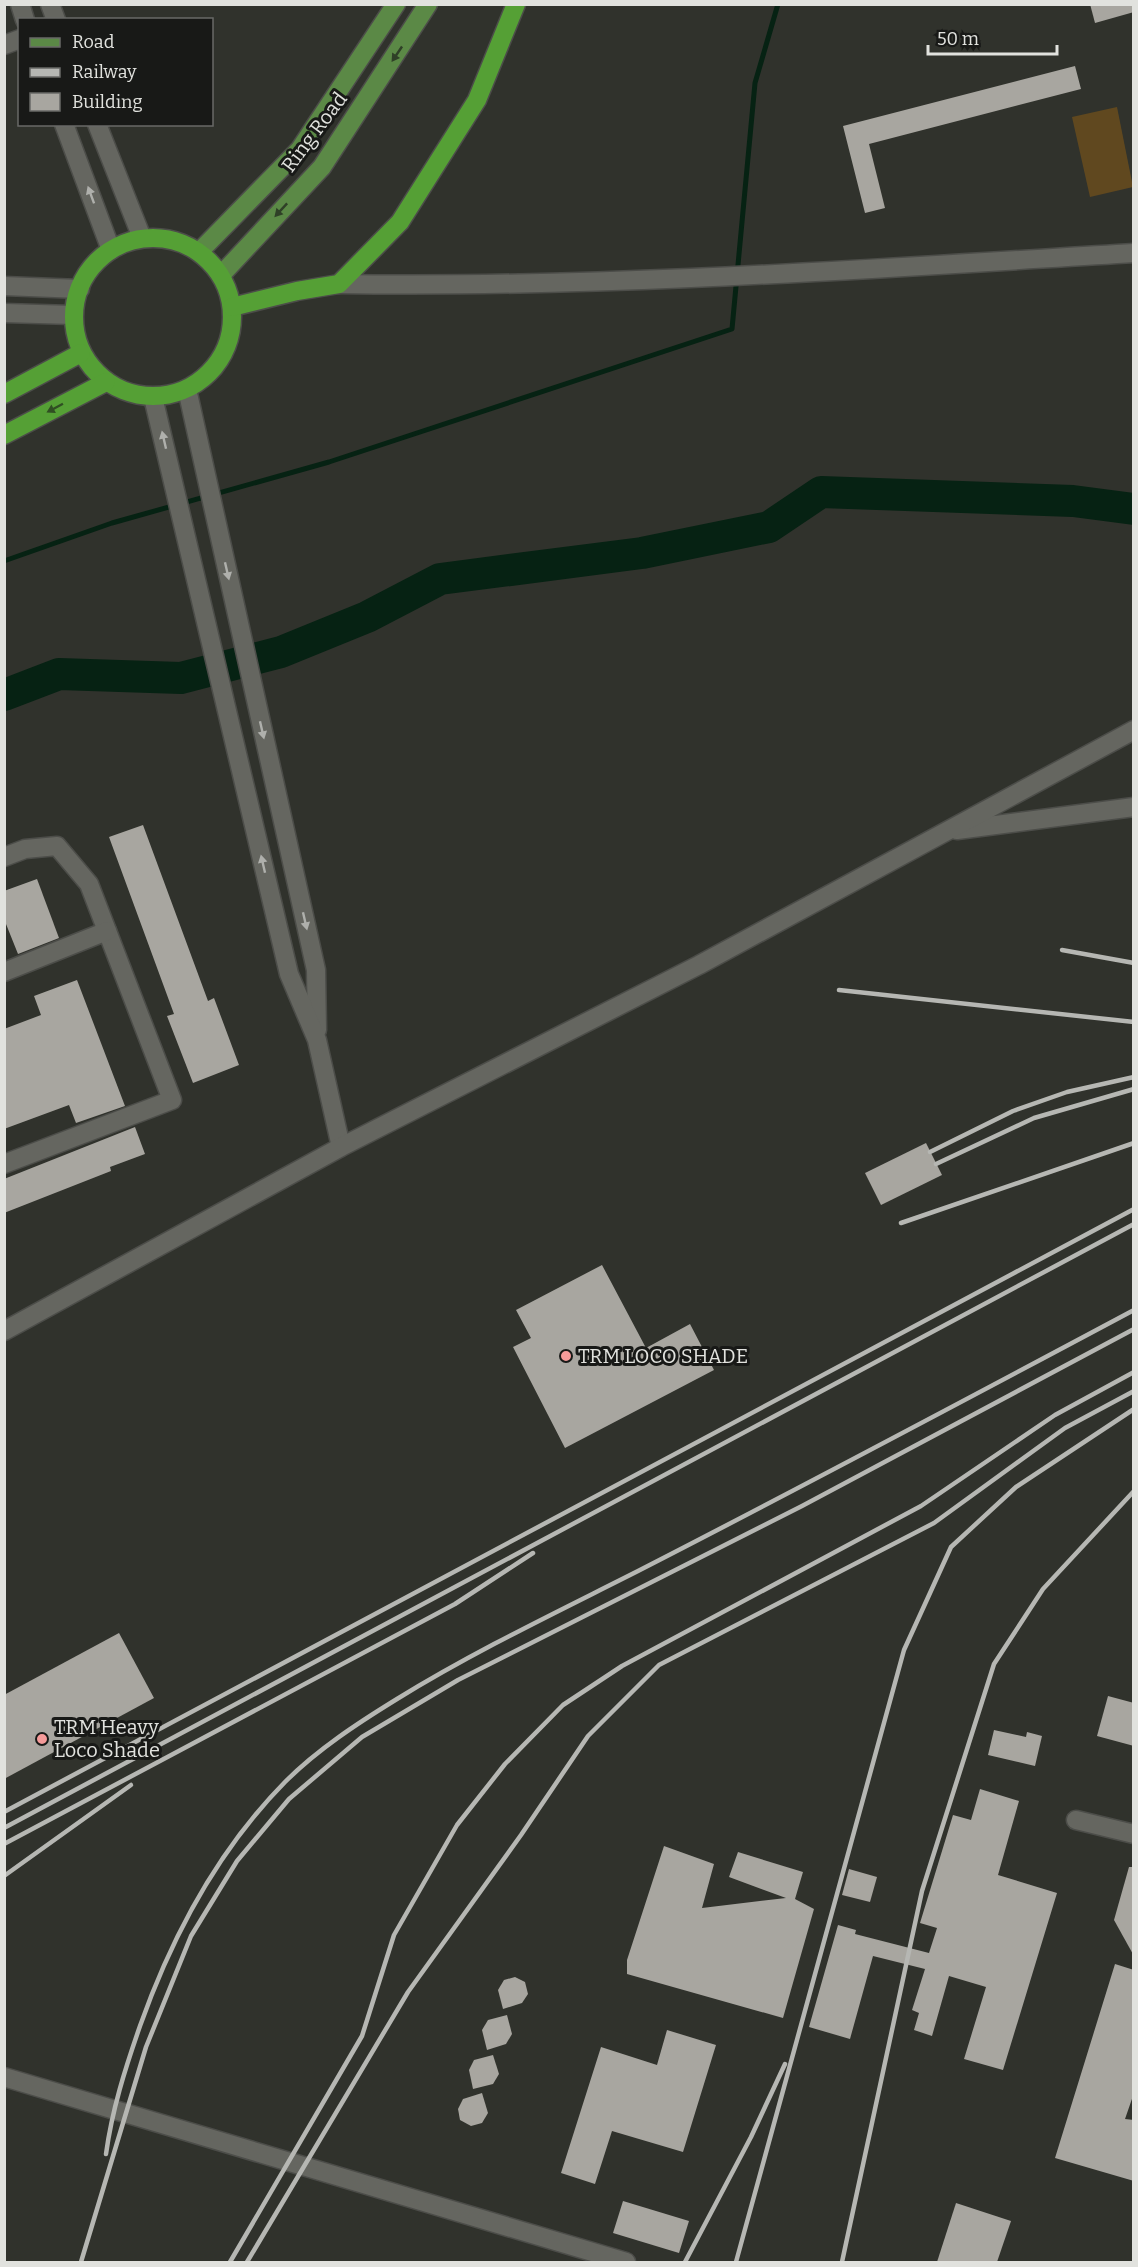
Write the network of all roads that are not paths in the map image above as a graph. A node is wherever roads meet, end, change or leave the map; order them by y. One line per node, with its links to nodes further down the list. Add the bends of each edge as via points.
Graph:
1 (396, 4): 8 (main road, Ring Road, via 300,149)
2 (428, 4): 10 (main road, Ring Road, one-way to 10, via 322,167)
3 (516, 4): 11 (highway, via 477,100 406,213)
4 (65, 126): 7 (street, one-way to 4)
5 (98, 126): 6 (street)
6 (142, 238): 7 (highway); 8 (highway, via 171,239)
7 (111, 250): 13 (highway, via 90,269)
8 (199, 252): 10 (highway)
9 (1134, 253): 11 (street, via 465,286)
10 (221, 275): 14 (highway)
11 (339, 284): 14 (highway)
12 (4, 286): 13 (street)
13 (80, 289): 16 (highway)
14 (232, 308): 19 (highway, via 231,335 217,365)
15 (4, 313): 16 (street)
16 (73, 315): 17 (highway)
17 (81, 353): 18 (highway); 20 (highway)
18 (106, 382): 21 (highway, via 135,395); 22 (highway, one-way to 22)
19 (187, 389): 21 (highway); 29 (street, one-way to 29, via 315,970)
20 (4, 394)
21 (153, 397): 29 (street, one-way to 21, via 289,974)
22 (4, 435)
23 (1134, 730): 25 (street)
24 (1134, 807): 25 (street)
25 (946, 831): 30 (street, via 699,965)
26 (4, 857): 27 (street, via 25,849 57,846 89,884)
27 (107, 931): 28 (street); 31 (street, via 172,1100)
28 (4, 972)
29 (317, 1040): 30 (street)
30 (341, 1148): 32 (street)
31 (4, 1164)
32 (4, 1330)
33 (1076, 1820): 34 (street)
34 (1134, 1834)
35 (4, 2077): 36 (street)
36 (626, 2262)

